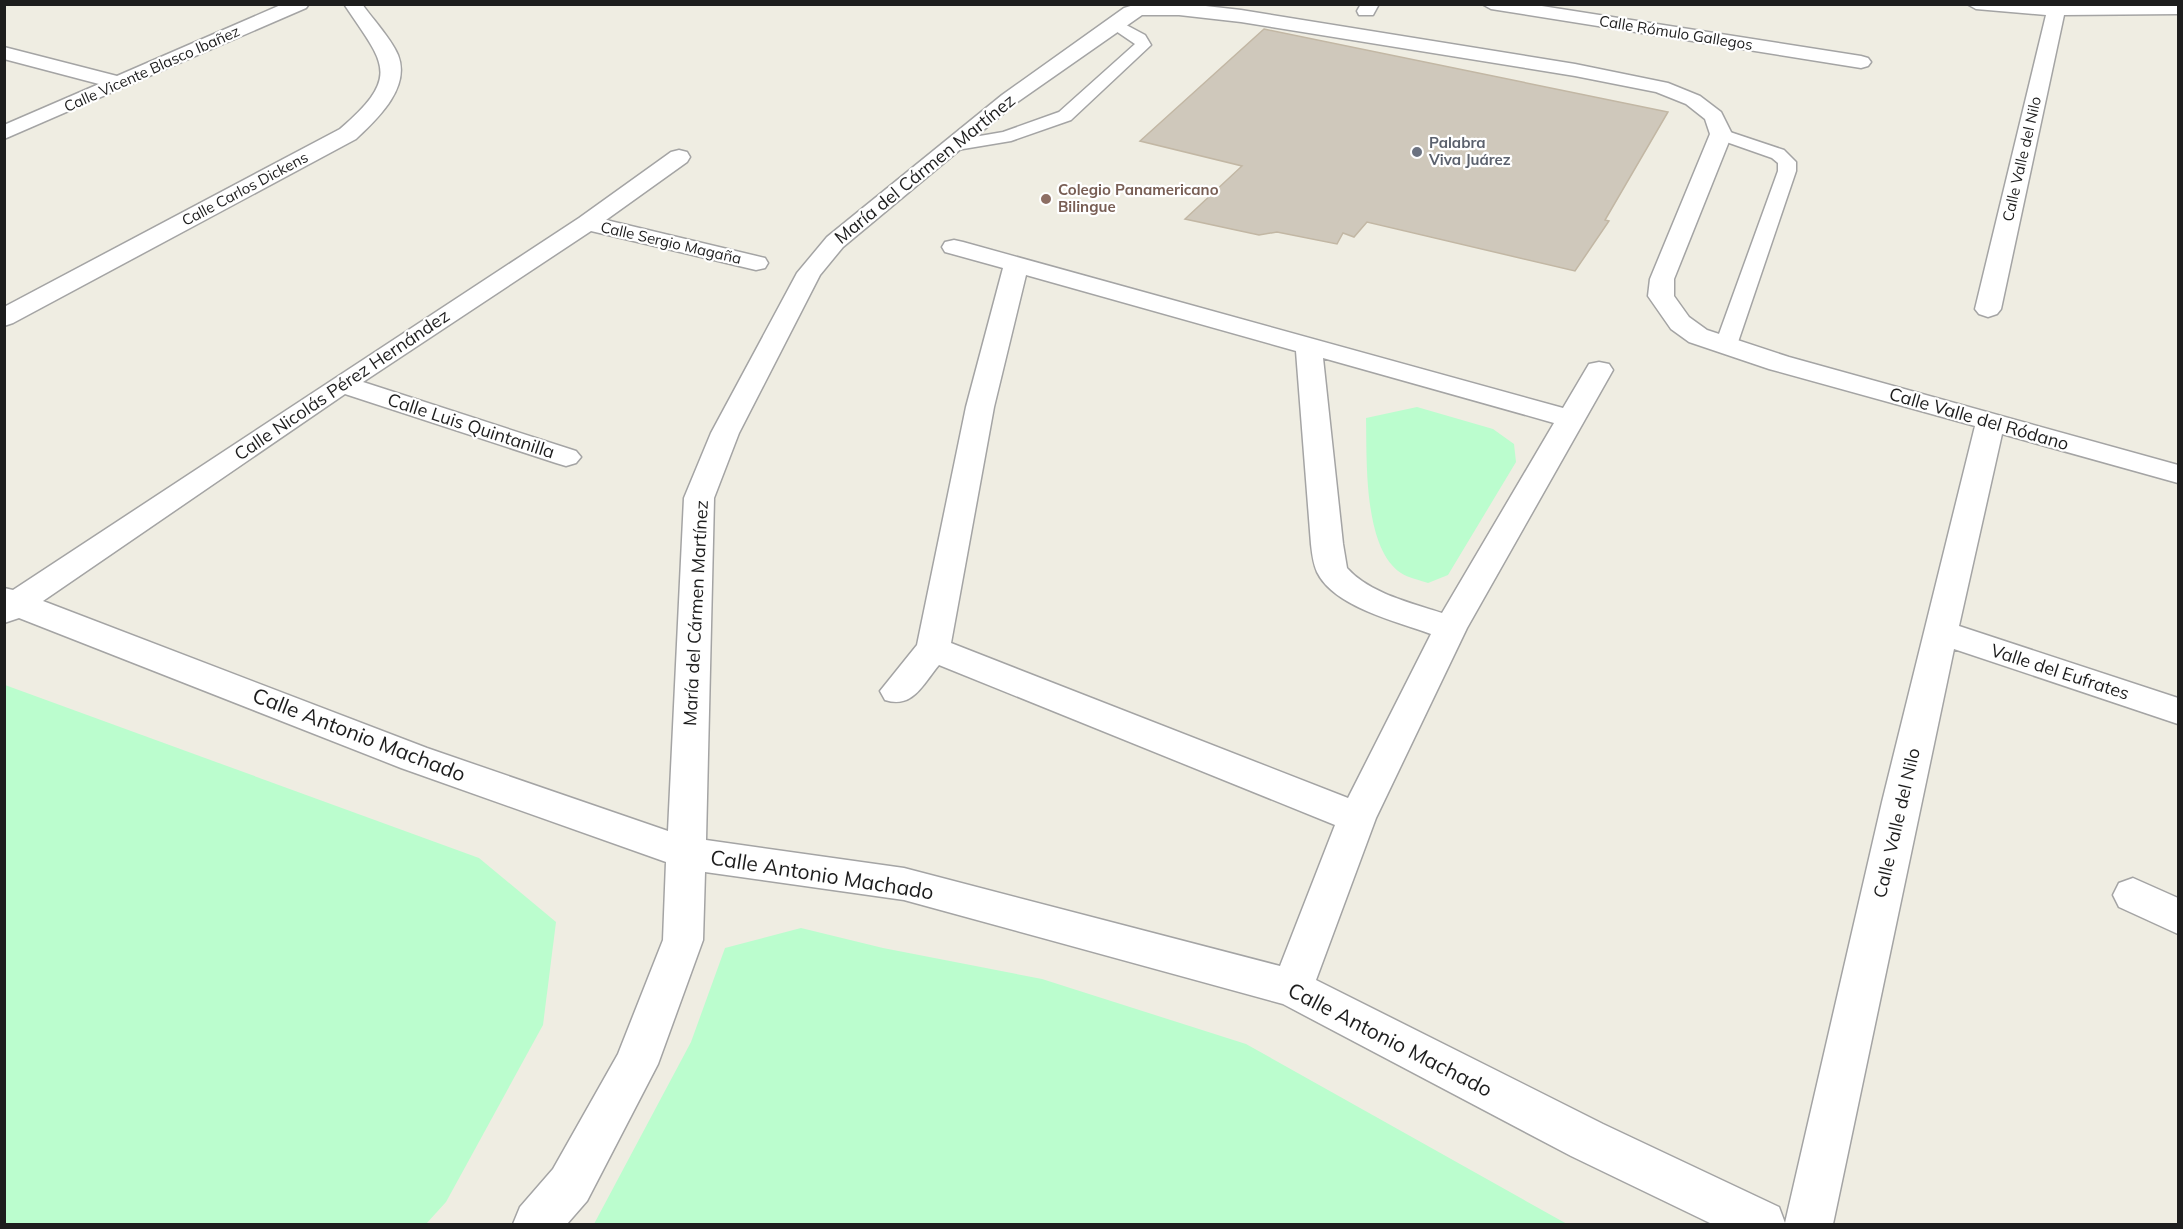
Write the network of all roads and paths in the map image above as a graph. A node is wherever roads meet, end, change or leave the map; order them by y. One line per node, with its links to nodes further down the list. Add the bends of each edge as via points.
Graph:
1 (300, 4): 10 (street, Calle Vicente Blasco Ibañez)
2 (353, 4): 20 (street, Calle Carlos Dickens, via 389,57 390,79 380,103 368,117 348,134)
3 (1491, 4): 9 (street, Calle Rómulo Gallegos)
4 (1976, 4): 6 (street)
5 (2178, 9): 6 (street)
6 (2056, 10): 19 (street, Calle Valle del Nilo)
7 (1123, 18): 12 (street, via 1142,9 1242,16 1575,70 1650,85 1693,100 1714,116); 13 (street, María del Cármen Martínez); 13 (lane, via 1143,45 1065,116 1005,136)
8 (4, 53): 10 (street)
9 (1861, 62)
10 (119, 83): 11 (street, Calle Vicente Blasco Ibañez)
11 (4, 134)
12 (1721, 134): 21 (street, Calle Valle del Ródano, via 1662,279 1661,296 1680,323 1698,336); 21 (lane, via 1778,154 1787,162)
13 (951, 146): 36 (street, María del Cármen Martínez, via 836,242 809,273 725,433 699,498)
14 (679, 157): 15 (street, Calle Nicolás Pérez Hernández)
15 (587, 223): 17 (street, Calle Sergio Magaña); 24 (street, Calle Nicolás Pérez Hernández)
16 (954, 247): 18 (street)
17 (756, 263)
18 (1016, 265): 22 (street); 32 (street, via 980,407)
19 (1988, 309)
20 (4, 318)
21 (1726, 345): 26 (street, Calle Valle del Ródano)
22 (1309, 348): 25 (street); 30 (street, via 1332,571 1342,584 1363,596)
23 (1599, 370): 25 (street)
24 (342, 384): 27 (street, Calle Luis Quintanilla); 29 (street, Calle Nicolás Pérez Hernández)
25 (1570, 419): 30 (street)
26 (1990, 422): 28 (street, Calle Valle del Ródano); 31 (street, Calle Valle del Nilo)
27 (566, 457)
28 (2178, 474)
29 (9, 605): 36 (street, Calle Antonio Machado, via 414,758)
30 (1450, 628): 35 (street)
31 (1941, 633): 34 (street, Valle del Eufrates); 42 (street, Calle Valle del Nilo)
32 (933, 649): 33 (street); 35 (street)
33 (897, 691)
34 (2178, 711)
35 (1358, 818): 39 (street)
36 (685, 853): 39 (street, Calle Antonio Machado, via 904,884); 40 (street, María del Cármen Martínez, via 683,940 636,1064 570,1185)
37 (2133, 896): 38 (street)
38 (2178, 917)
39 (1292, 988): 41 (street, Calle Antonio Machado, via 1587,1140)
40 (537, 1224)
41 (1762, 1224)
42 (1809, 1224)

